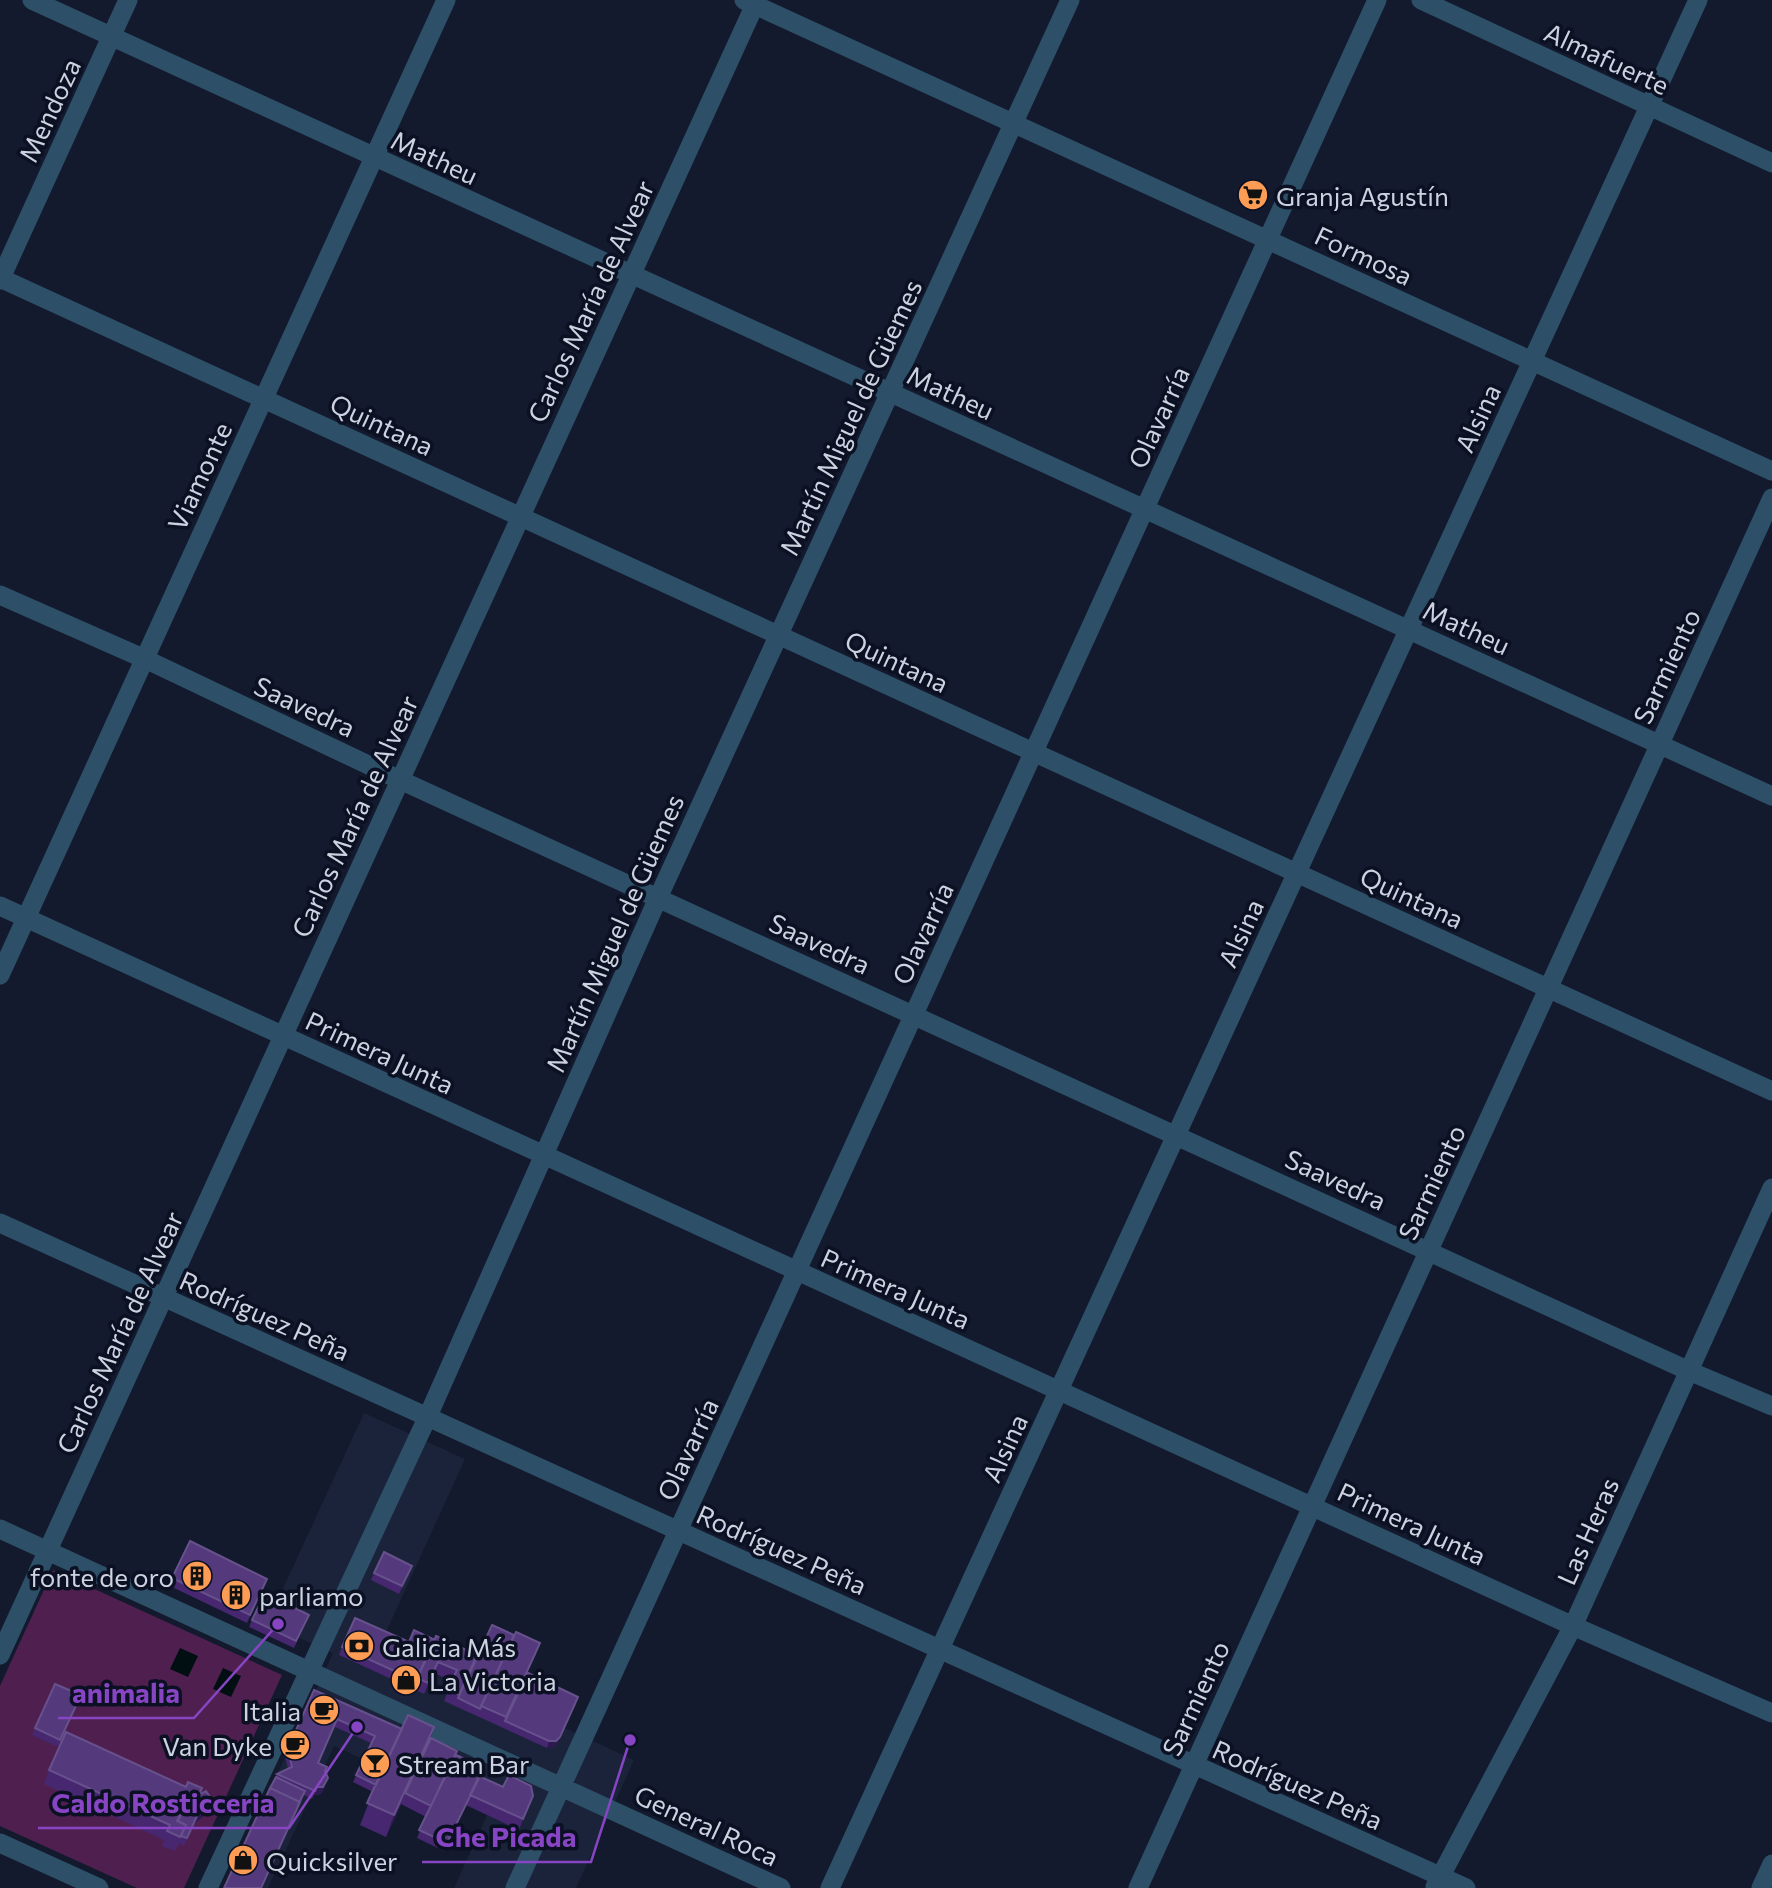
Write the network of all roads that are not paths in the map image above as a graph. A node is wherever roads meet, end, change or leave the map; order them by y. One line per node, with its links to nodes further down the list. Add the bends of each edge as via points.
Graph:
1 (32, 0): 9 (street, Matheu)
2 (128, 0): 9 (street, Mendoza)
3 (446, 0): 12 (street, Viamonte)
4 (1070, 0): 11 (street, Martín Miguel de Güemes)
5 (1377, 0): 14 (street, Olavarría)
6 (1421, 0): 10 (street, Almafuerte)
7 (1698, 0): 10 (street, Alsina)
8 (752, 2): 11 (street, Formosa); 15 (street, Carlos María de Alvear)
9 (112, 35): 12 (street, Matheu); 16 (street, Mendoza)
10 (1649, 106): 13 (street, Almafuerte); 17 (street, Alsina)
11 (1014, 124): 14 (street, Formosa); 18 (street, Martín Miguel de Güemes)
12 (374, 158): 15 (street, Matheu); 19 (street, Viamonte)
13 (1772, 163)
14 (1268, 240): 17 (street, Formosa); 22 (street, Olavarría)
15 (631, 275): 18 (street, Matheu); 23 (street, Carlos María de Alvear)
16 (0, 279): 19 (street, Quintana)
17 (1532, 361): 20 (street, Formosa); 25 (street, Alsina)
18 (890, 393): 22 (street, Matheu); 26 (street, Martín Miguel de Güemes)
19 (264, 399): 23 (street, Quintana); 27 (street, Viamonte)
20 (1772, 471)
21 (1772, 498): 28 (street, Sarmiento)
22 (1144, 510): 25 (street, Matheu); 29 (street, Olavarría)
23 (520, 517): 26 (street, Quintana); 30 (street, Carlos María de Alvear)
24 (0, 595): 27 (street, Saavedra)
25 (1409, 630): 28 (street, Matheu); 32 (street, Alsina)
26 (779, 636): 29 (street, Quintana); 33 (street, Martín Miguel de Güemes)
27 (145, 659): 30 (street, Saavedra); 35 (street, Viamonte)
28 (1660, 744): 31 (street, Matheu); 37 (street, Sarmiento)
29 (1034, 752): 32 (street, Quintana); 38 (street, Olavarría)
30 (400, 780): 33 (street, Saavedra); 39 (street, Carlos María de Alvear)
31 (1772, 796)
32 (1297, 873): 37 (street, Quintana); 41 (street, Alsina)
33 (658, 898): 38 (street, Saavedra); 42 (street, Martín Miguel de Güemes)
34 (0, 906): 35 (street, Primera Junta)
35 (26, 918): 36 (street, Viamonte); 39 (street, Primera Junta)
36 (0, 975)
37 (1548, 989): 40 (street, Quintana); 45 (street, Sarmiento)
38 (914, 1015): 41 (street, Saavedra); 46 (street, Olavarría)
39 (283, 1036): 42 (street, Primera Junta); 47 (street, Carlos María de Alvear)
40 (1772, 1091)
41 (1177, 1135): 45 (street, Saavedra); 49 (street, Alsina)
42 (542, 1155): 46 (street, Primera Junta); 51 (street, Martín Miguel de Güemes)
43 (1772, 1188): 48 (street, Las Heras)
44 (0, 1223): 47 (street, Rodríguez Peña)
45 (1429, 1250): 48 (street, Saavedra); 52 (street, Sarmiento)
46 (796, 1272): 49 (street, Primera Junta); 54 (street, Olavarría)
47 (163, 1298): 51 (street, Rodríguez Peña); 55 (street, Carlos María de Alvear)
48 (1689, 1371): 50 (street, Saavedra); 56 (street, Las Heras)
49 (1059, 1391): 52 (street, Primera Junta); 57 (street, Alsina)
50 (1772, 1406)
51 (428, 1416): 54 (street, Rodríguez Peña); 59 (street, Martín Miguel de Güemes)
52 (1312, 1506): 56 (street, Primera Junta); 61 (street, Sarmiento)
53 (0, 1529): 55 (street, General Roca)
54 (678, 1531): 57 (street, Rodríguez Peña); 62 (street, Olavarría)
55 (48, 1551): 58 (street, Carlos María de Alvear); 59 (street, General Roca)
56 (1573, 1626): 60 (street, Primera Junta); 65 (street, Las Heras)
57 (940, 1650): 61 (street, Rodríguez Peña); 70 (street, Alsina)
58 (0, 1655)
59 (309, 1671): 62 (street, General Roca); 67 (street, Martín Miguel de Güemes)
60 (1772, 1713)
61 (1194, 1765): 65 (street, Rodríguez Peña); 71 (street, Sarmiento)
62 (561, 1787): 68 (street, Olavarría); 69 (street, General Roca)
63 (0, 1843): 66 (street)
64 (1772, 1864): 73 (street)
65 (1437, 1882): 72 (street, Rodríguez Peña)
66 (99, 1888)
67 (208, 1888)
68 (515, 1888)
69 (781, 1888)
70 (830, 1888)
71 (1138, 1888)
72 (1466, 1888)
73 (1761, 1888)

